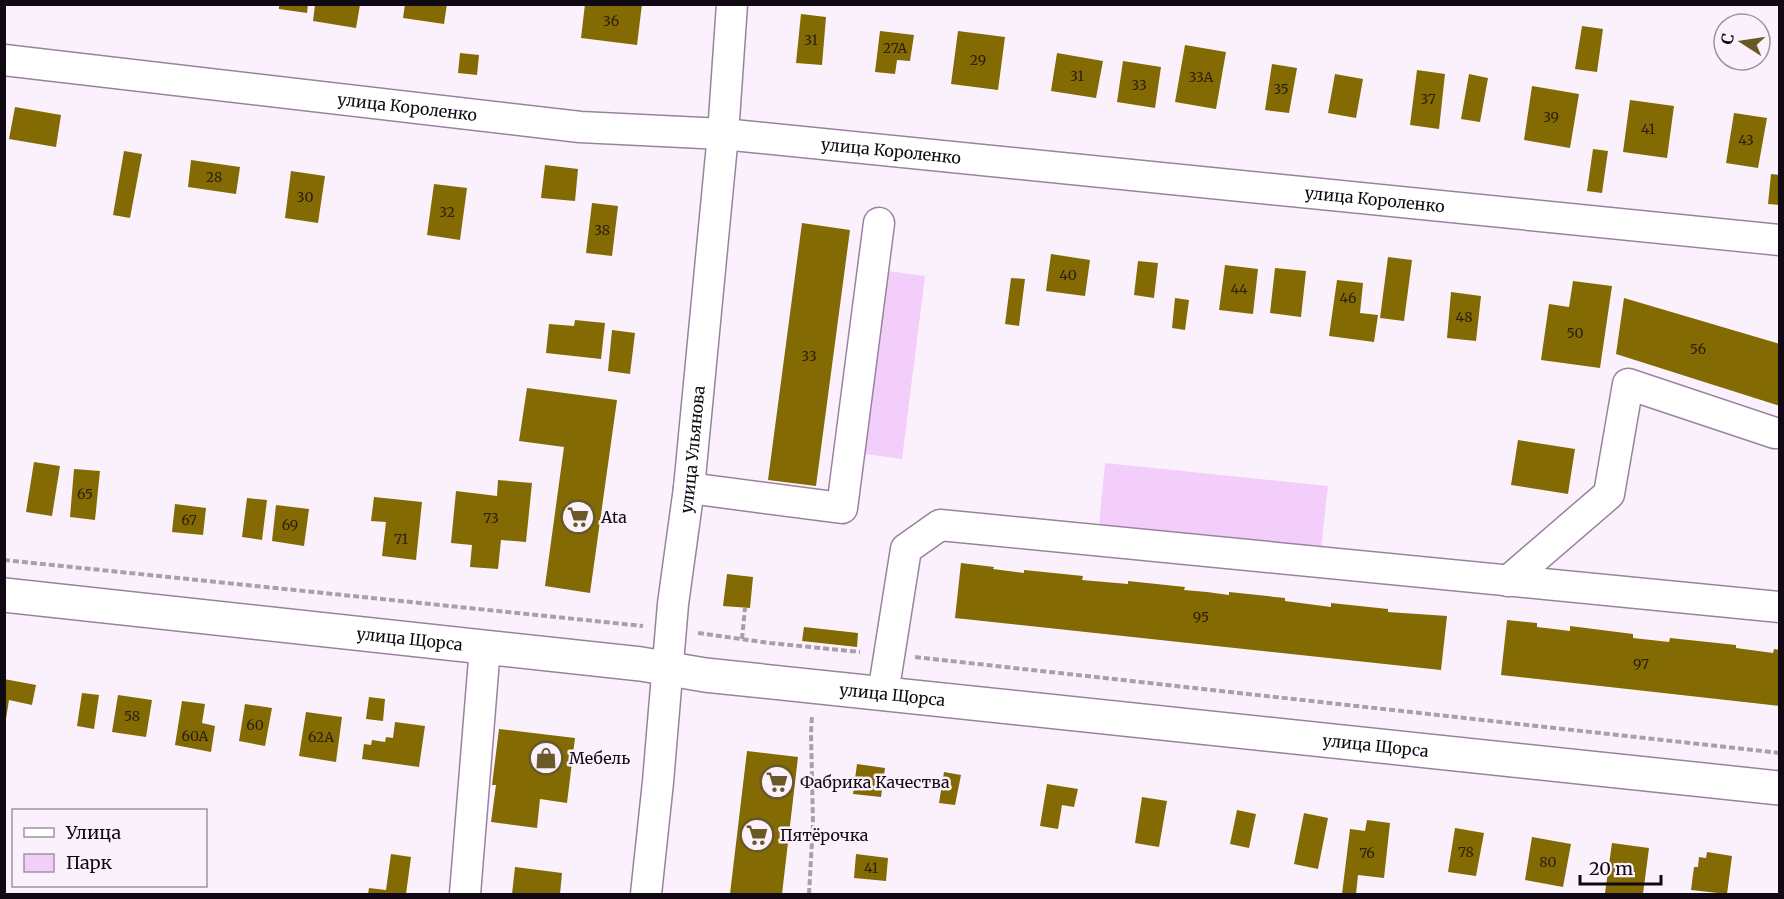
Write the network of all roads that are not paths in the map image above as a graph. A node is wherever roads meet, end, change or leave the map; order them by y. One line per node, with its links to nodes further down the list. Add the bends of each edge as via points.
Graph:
1 (732, 4): 3 (street, улица Ульянова)
2 (4, 60): 3 (street, улица Короленко, via 580,127)
3 (723, 134): 5 (street, улица Короленко); 7 (street, улица Ульянова)
4 (879, 223): 7 (street, via 842,508)
5 (1779, 240)
6 (1775, 433): 8 (street, via 1628,384 1609,494)
7 (688, 488): 12 (street, улица Ульянова)
8 (1508, 581): 10 (street); 13 (street, via 940,525 906,549)
9 (4, 595): 11 (main road, улица Щорса)
10 (1779, 608)
11 (485, 647): 12 (main road, улица Щорса); 15 (street)
12 (669, 669): 13 (main road, улица Щорса); 16 (street, улица Ульянова)
13 (883, 694): 14 (main road, улица Щорса)
14 (1779, 788)
15 (465, 894)
16 (646, 894)

